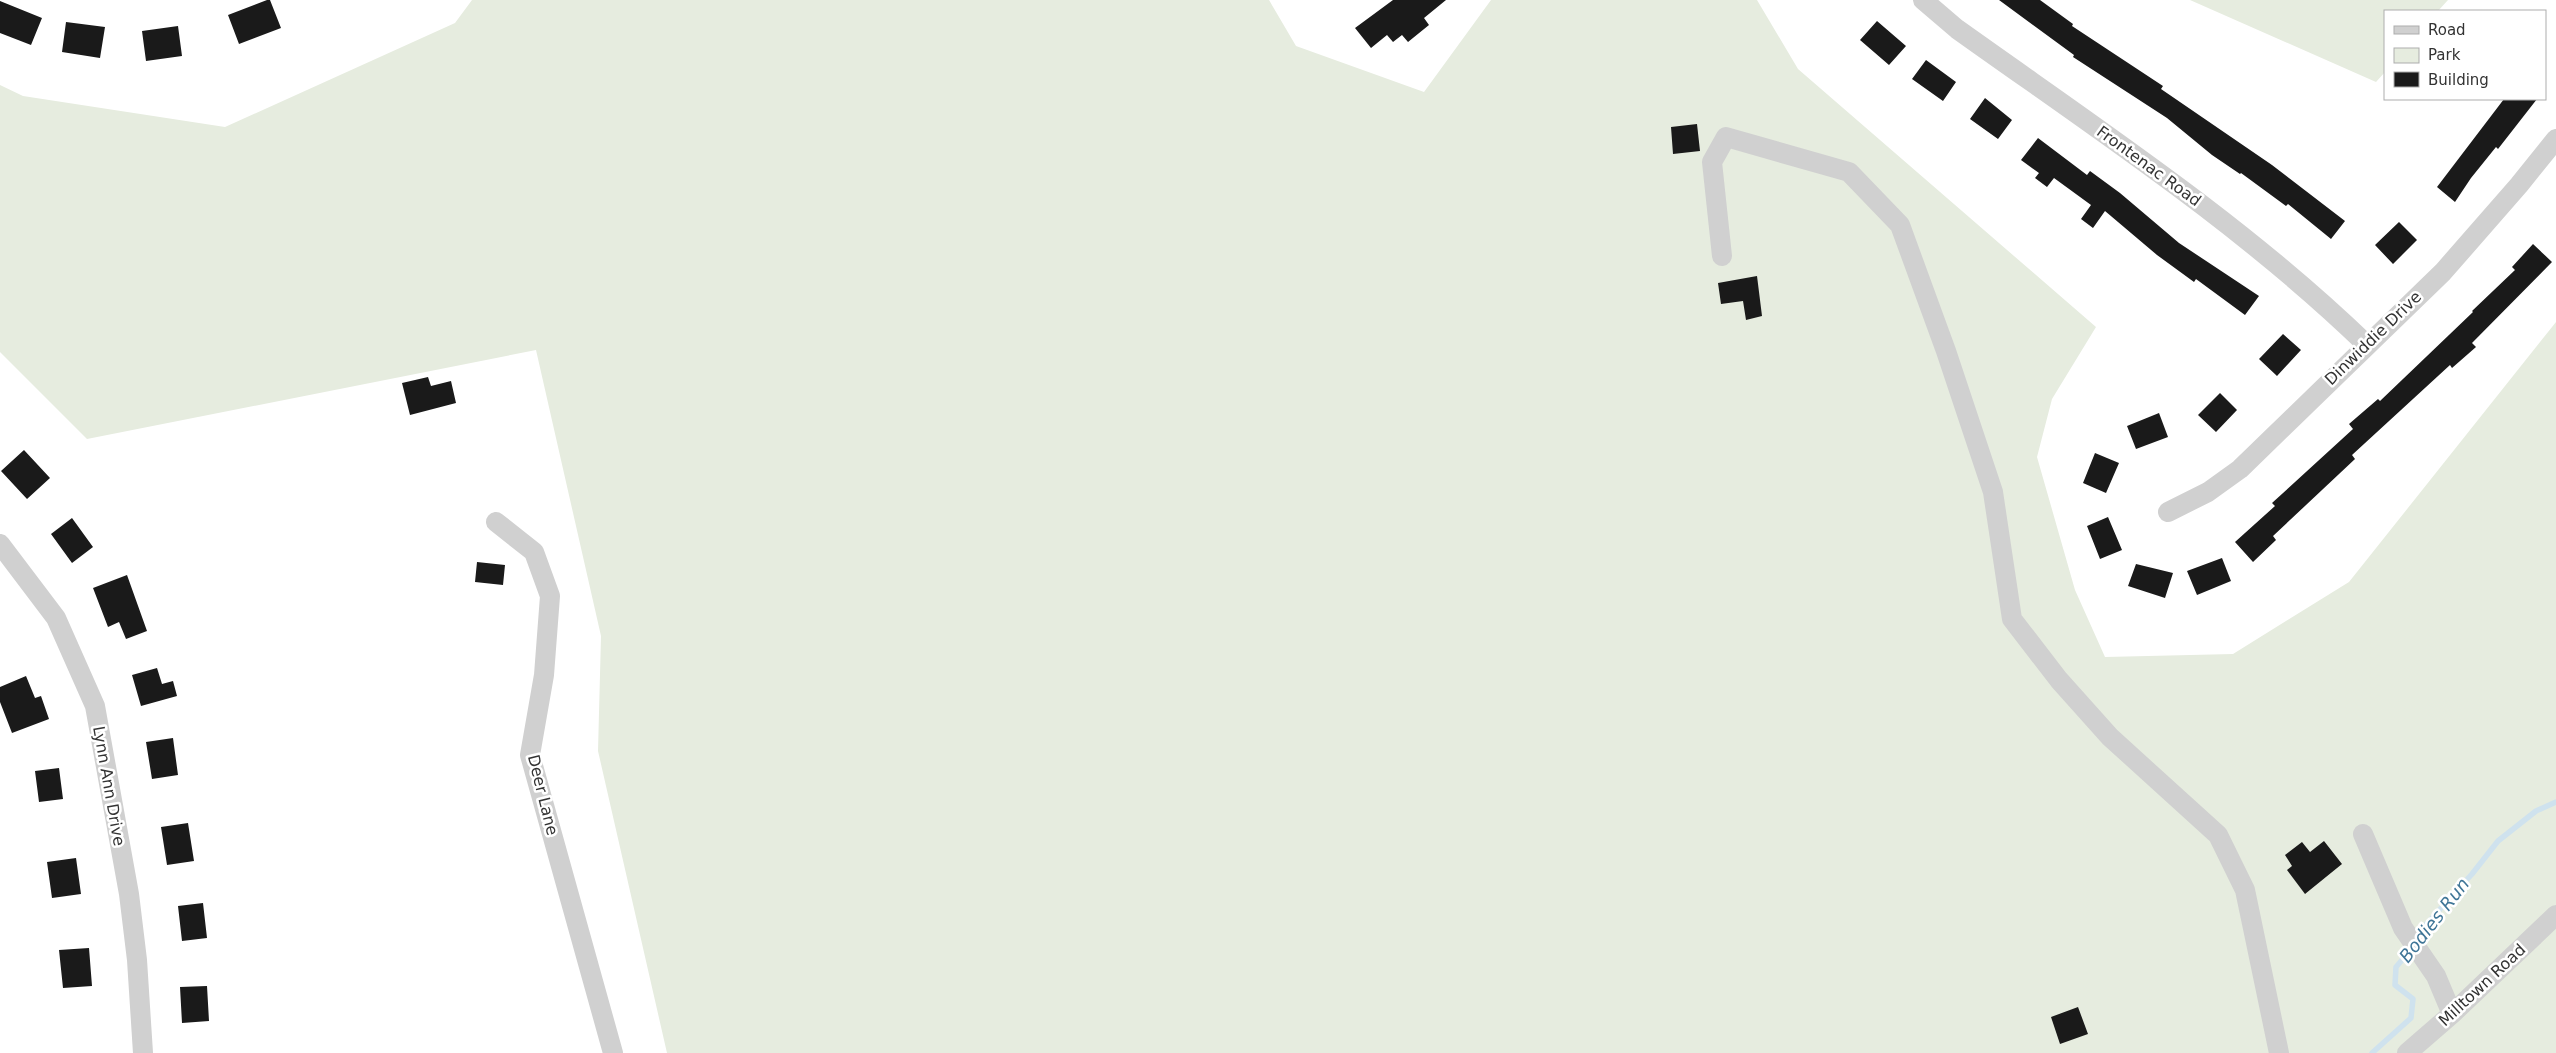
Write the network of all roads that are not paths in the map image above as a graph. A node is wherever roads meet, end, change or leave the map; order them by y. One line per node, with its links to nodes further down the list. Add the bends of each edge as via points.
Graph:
1 (1923, 0): 4 (street, Frontenac Road, via 1957,29 2200,202 2314,294)
2 (2556, 139): 4 (street, Dinwiddie Drive, via 2443,272)
3 (1722, 256): 13 (street, via 1712,162 1726,137 1848,172 1900,225 1993,492 2012,619 2059,680 2110,737 2218,835 2245,890)
4 (2366, 344): 5 (street, Dinwiddie Drive, via 2240,469 2208,492)
5 (2168, 512)
6 (496, 522): 12 (street, Deer Lane, via 534,552 550,596 544,676 530,755)
7 (0, 544): 11 (street, Lynn Ann Drive, via 56,618 95,706 128,894 137,960)
8 (2363, 834): 10 (street, via 2403,928 2428,964)
9 (2556, 915): 10 (street, Milltown Road)
10 (2452, 1014): 14 (street, Milltown Road)
11 (143, 1053)
12 (613, 1053)
13 (2278, 1053)
14 (2407, 1053)

